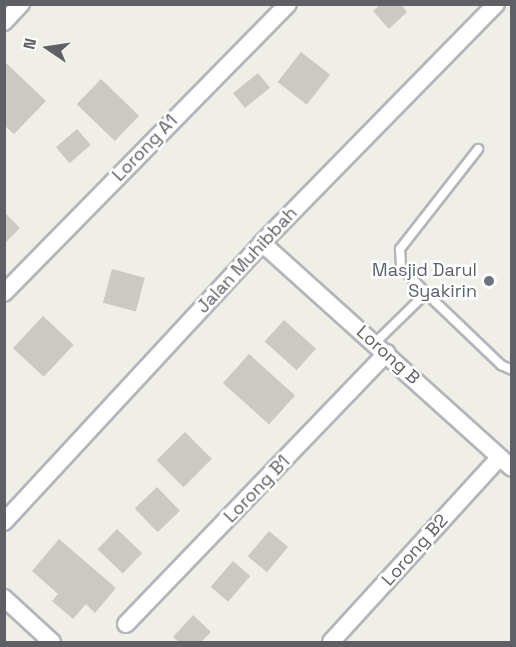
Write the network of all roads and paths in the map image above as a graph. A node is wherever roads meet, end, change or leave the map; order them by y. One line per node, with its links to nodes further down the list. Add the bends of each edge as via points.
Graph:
1 (21, 4): 4 (street)
2 (288, 4): 7 (street, Lorong A1)
3 (496, 4): 6 (street, Jalan Muhibbah)
4 (4, 22)
5 (478, 149): 8 (lane, via 397,255 400,267)
6 (262, 243): 9 (street, Lorong B); 12 (street, Jalan Muhibbah)
7 (4, 293)
8 (426, 293): 9 (lane); 10 (lane, via 501,365)
9 (381, 348): 11 (street, Lorong B); 14 (street, Lorong B1)
10 (512, 370)
11 (505, 463): 16 (street, Lorong B2)
12 (4, 522)
13 (4, 598): 15 (street)
14 (126, 624)
15 (52, 642)
16 (331, 642)

